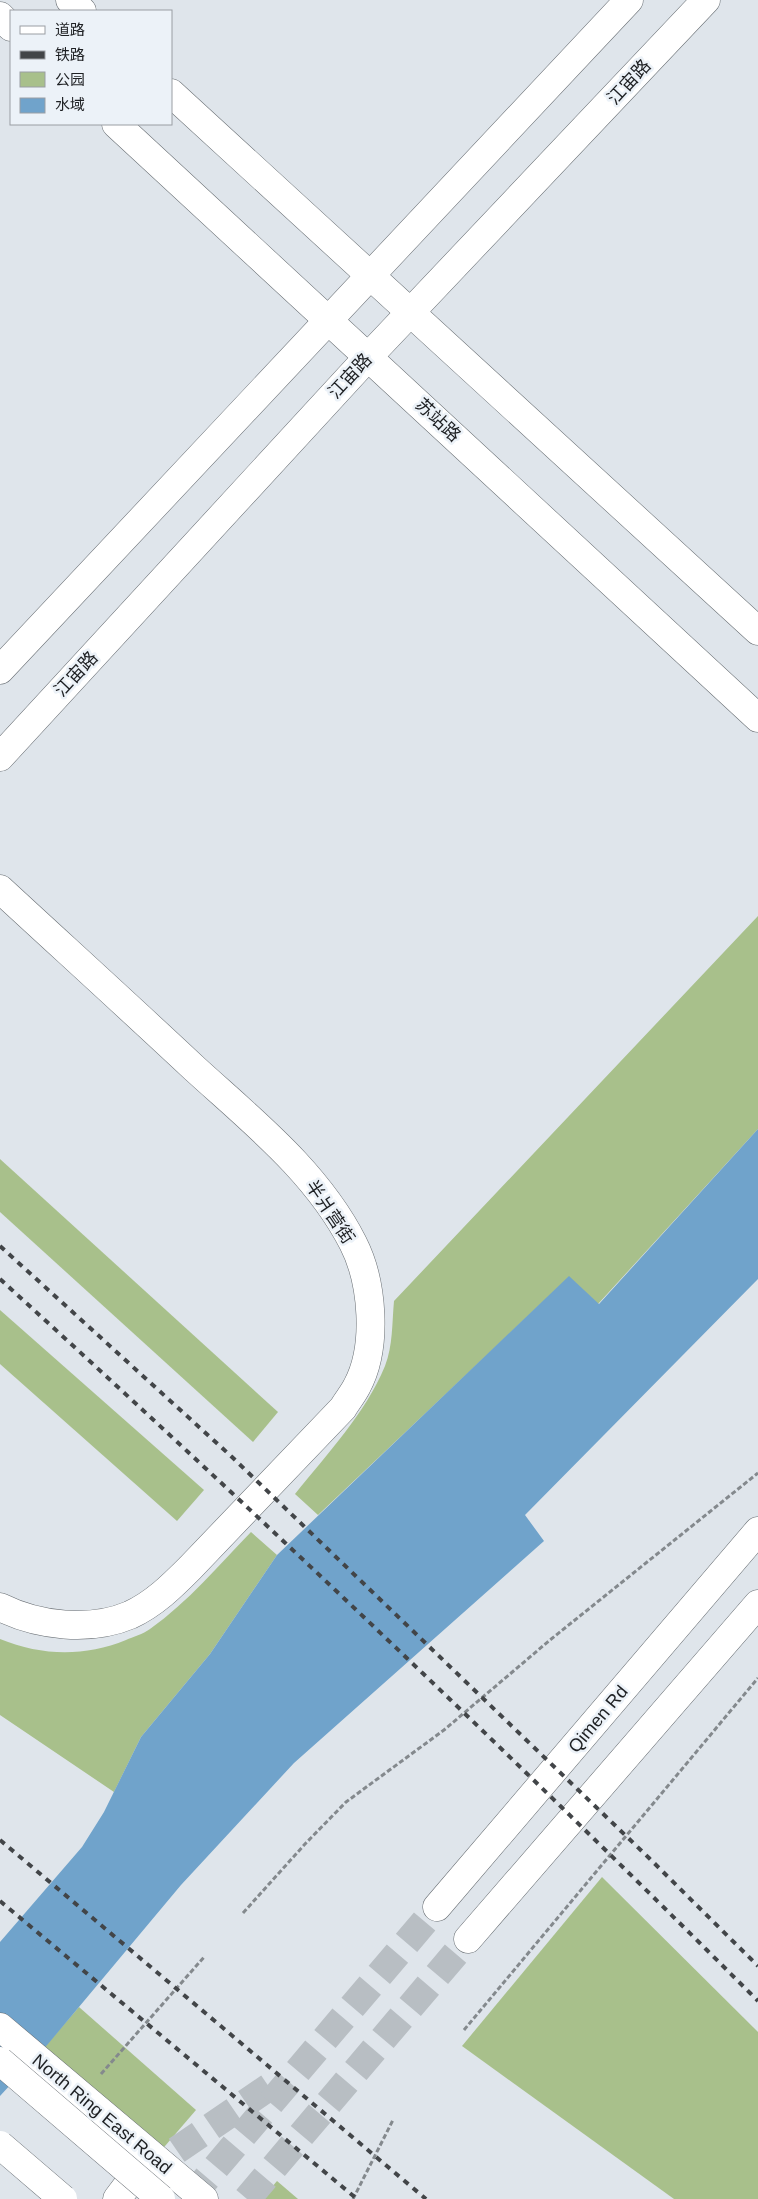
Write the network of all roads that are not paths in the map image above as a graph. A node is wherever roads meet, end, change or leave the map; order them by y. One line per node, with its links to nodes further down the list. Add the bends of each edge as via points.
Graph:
1 (70, 0): 4 (main road)
2 (629, 0): 9 (main road)
3 (706, 0): 10 (main road, 江宙路)
4 (81, 10)
5 (0, 16): 6 (main road)
6 (10, 26)
7 (172, 94): 9 (main road)
8 (117, 125): 11 (main road, 苏站路)
9 (370, 275): 10 (main road); 11 (main road)
10 (410, 313): 12 (main road, 江宙路); 13 (main road)
11 (328, 319): 12 (main road, 苏站路); 14 (main road)
12 (369, 356): 15 (main road, 苏站路); 16 (main road, 江宙路)
13 (758, 631)
14 (0, 670)
15 (758, 718)
16 (0, 757)
17 (0, 889): 20 (main road, 半爿营街, via 300,1168 353,1244 365,1276 370,1307 366,1359 358,1386 342,1408 169,1588 130,1614 95,1623 37,1620)
18 (758, 1531): 21 (main road, Qimen Rd)
19 (758, 1604): 22 (main road)
20 (0, 1607)
21 (437, 1908)
22 (468, 1939)
23 (0, 2028): 26 (main road, North Ring East Road)
24 (0, 2062): 29 (main road, bridge)
25 (0, 2145): 27 (main road, bridge)
26 (151, 2155): 28 (main road); 30 (main road, North Ring East Road)
27 (63, 2199)
28 (117, 2199)
29 (161, 2199)
30 (204, 2199)

